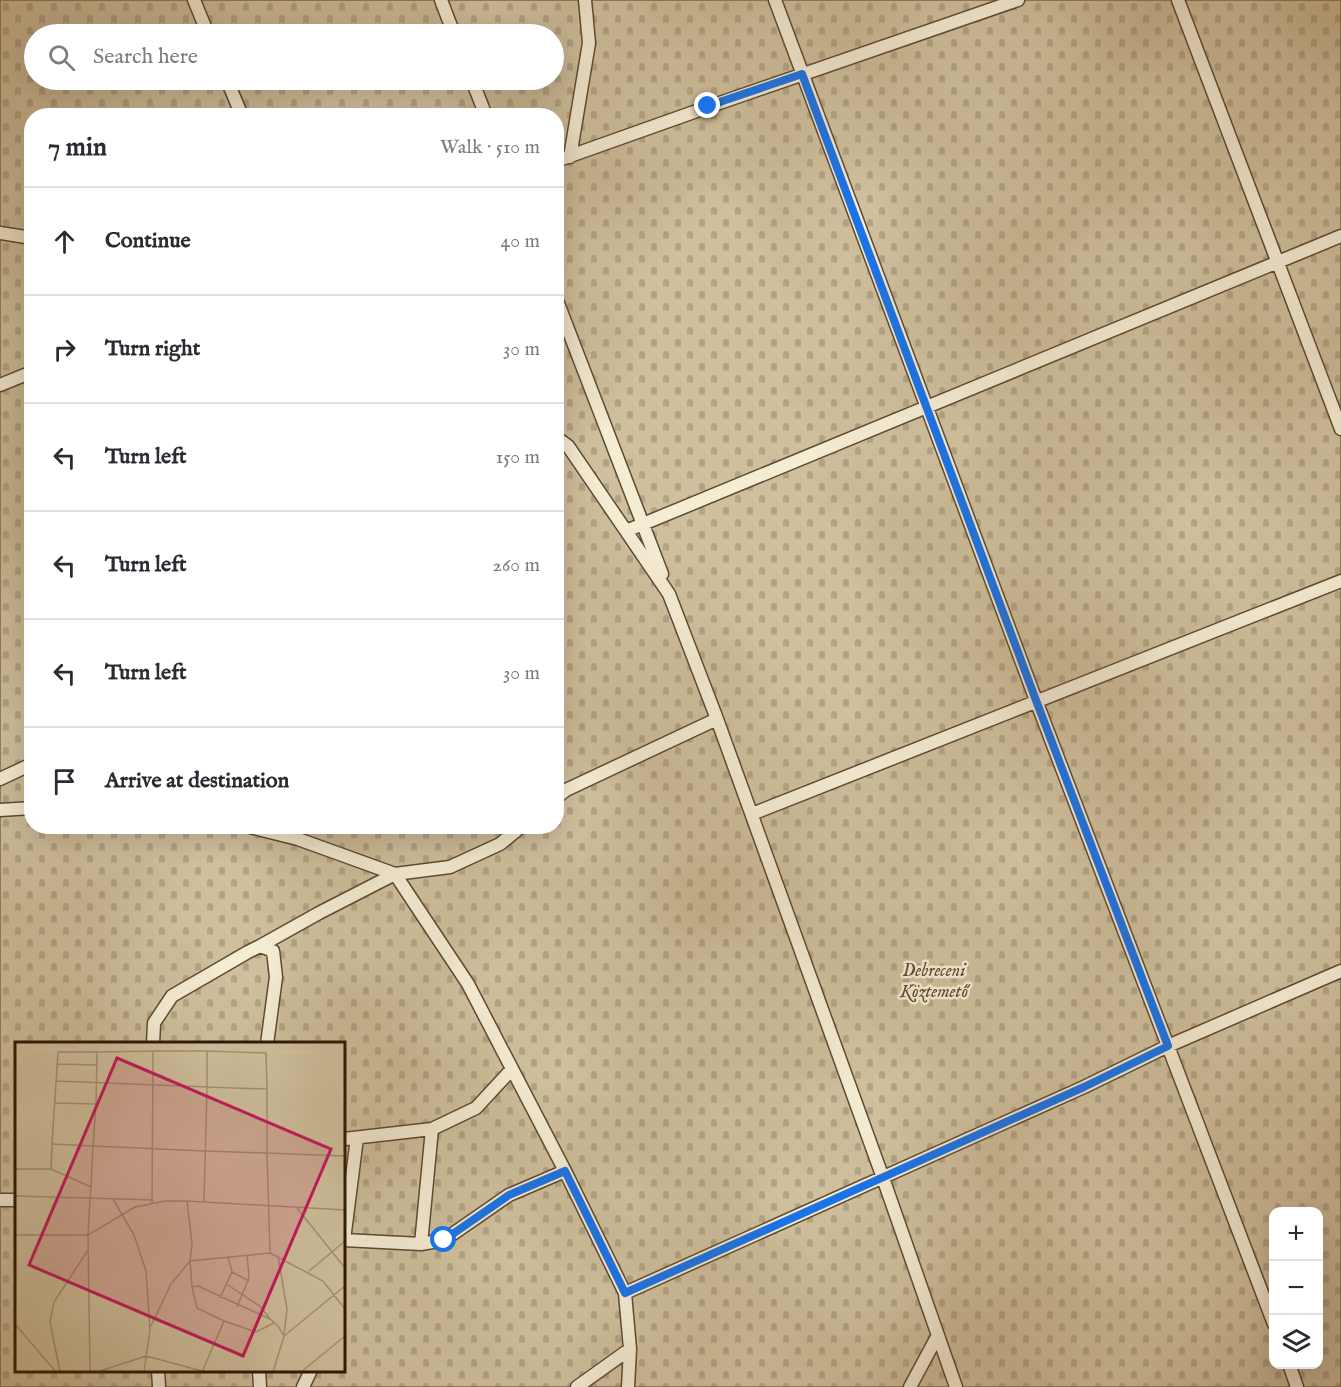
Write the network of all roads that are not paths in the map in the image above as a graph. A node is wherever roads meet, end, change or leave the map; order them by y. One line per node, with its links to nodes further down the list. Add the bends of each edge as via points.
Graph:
1 (194, 0): 7 (lane)
2 (441, 0): 8 (lane)
3 (585, 0): 14 (lane, via 589,44)
4 (775, 0): 9 (lane)
5 (1018, 0): 9 (lane)
6 (1178, 0): 19 (lane)
7 (204, 24)
8 (450, 24)
9 (802, 74): 14 (lane); 23 (lane)
10 (231, 90): 12 (lane)
11 (476, 90): 13 (lane)
12 (239, 108)
13 (483, 108)
14 (570, 157): 15 (lane)
15 (564, 159)
16 (0, 233): 18 (lane)
17 (1341, 236): 19 (lane)
18 (24, 237)
19 (1278, 262): 23 (lane); 24 (lane)
20 (564, 321): 26 (lane)
21 (24, 375): 22 (lane)
22 (0, 385)
23 (926, 408): 26 (lane); 30 (lane)
24 (1341, 429)
25 (564, 443): 27 (lane)
26 (643, 524): 27 (lane); 29 (lane)
27 (626, 531): 29 (lane)
28 (1341, 581): 30 (lane)
29 (669, 594): 31 (lane)
30 (1037, 703): 37 (lane); 45 (lane)
31 (717, 719): 34 (lane); 37 (lane)
32 (24, 768): 33 (lane)
33 (0, 779)
34 (564, 792)
35 (24, 808): 36 (lane)
36 (0, 810)
37 (752, 814): 51 (lane)
38 (278, 834): 40 (lane)
39 (512, 834): 40 (lane, via 500,844 450,867)
40 (395, 874): 41 (lane); 46 (lane, via 468,984)
41 (261, 946): 43 (lane, via 172,996 154,1023); 44 (lane, via 273,951 276,977)
42 (1341, 971): 45 (lane)
43 (153, 1042)
44 (267, 1042)
45 (1168, 1046): 51 (lane); 56 (lane)
46 (512, 1069): 47 (lane, via 476,1108); 50 (lane)
47 (432, 1129): 48 (lane); 54 (lane)
48 (357, 1138): 49 (lane); 52 (lane)
49 (345, 1139)
50 (565, 1171): 54 (lane, via 509,1195 444,1240); 55 (lane)
51 (883, 1178): 55 (lane); 57 (lane)
52 (345, 1232)
53 (345, 1240): 54 (lane)
54 (421, 1244)
55 (625, 1293): 58 (lane)
56 (1271, 1315)
57 (938, 1335): 68 (lane); 69 (lane)
58 (630, 1349): 66 (lane); 67 (lane)
59 (1290, 1369): 70 (lane)
60 (158, 1372): 63 (lane)
61 (259, 1372): 64 (lane)
62 (310, 1372): 65 (lane)
63 (159, 1387)
64 (260, 1387)
65 (303, 1387)
66 (577, 1387)
67 (628, 1387)
68 (910, 1387)
69 (957, 1387)
70 (1297, 1387)

